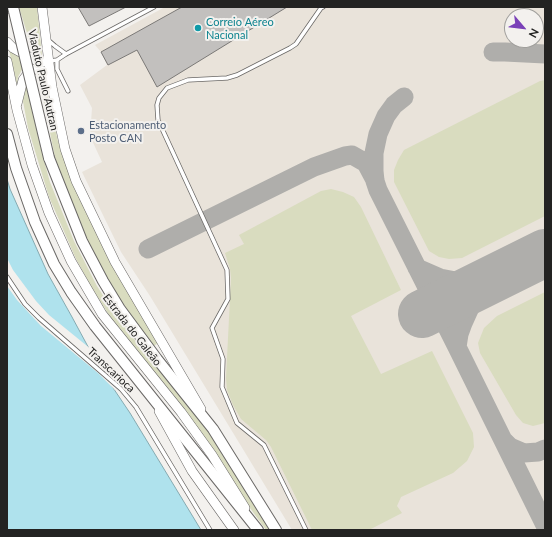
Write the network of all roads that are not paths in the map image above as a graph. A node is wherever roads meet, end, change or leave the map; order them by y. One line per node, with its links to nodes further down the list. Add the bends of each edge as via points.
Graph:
1 (13, 7): 15 (main road, Viaduto Paulo Autran, bridge)
2 (42, 7): 5 (street, Estrada do Galeão)
3 (154, 7): 7 (lane)
4 (323, 7): 23 (lane, via 296,44 290,48 237,75 188,80 167,88 156,105 158,120 227,270 228,299 212,328 223,359 222,387 238,423 264,445)
5 (46, 37): 7 (lane); 8 (street, Estrada do Galeão)
6 (7, 42): 8 (street, via 33,59 41,62)
7 (66, 54): 8 (lane)
8 (53, 61): 10 (lane); 11 (street, Estrada do Galeão)
9 (7, 62): 13 (street, Estrada do Galeão)
10 (61, 76): 11 (lane); 12 (lane)
11 (50, 78): 13 (street, via 39,69 29,72 23,80); 18 (street, Estrada do Galeão, via 66,149 76,181 96,226)
12 (68, 91)
13 (16, 110): 19 (street, Estrada do Galeão, via 32,165 50,213 71,261 89,293 111,325 186,418)
14 (7, 134): 17 (main road, Estrada do Galeão, via 35,222 54,264 95,326)
15 (49, 158): 18 (main road, Estrada do Galeão, via 82,242 103,282 147,347)
16 (7, 277): 20 (lane, Transcarioca, via 25,304 39,318 121,389 136,408)
17 (143, 386): 19 (main road, Estrada do Galeão); 21 (street, via 192,471)
18 (213, 429): 22 (main road, Estrada do Galeão)
19 (257, 528)
20 (210, 530)
21 (234, 530)
22 (276, 530)
23 (306, 530)

